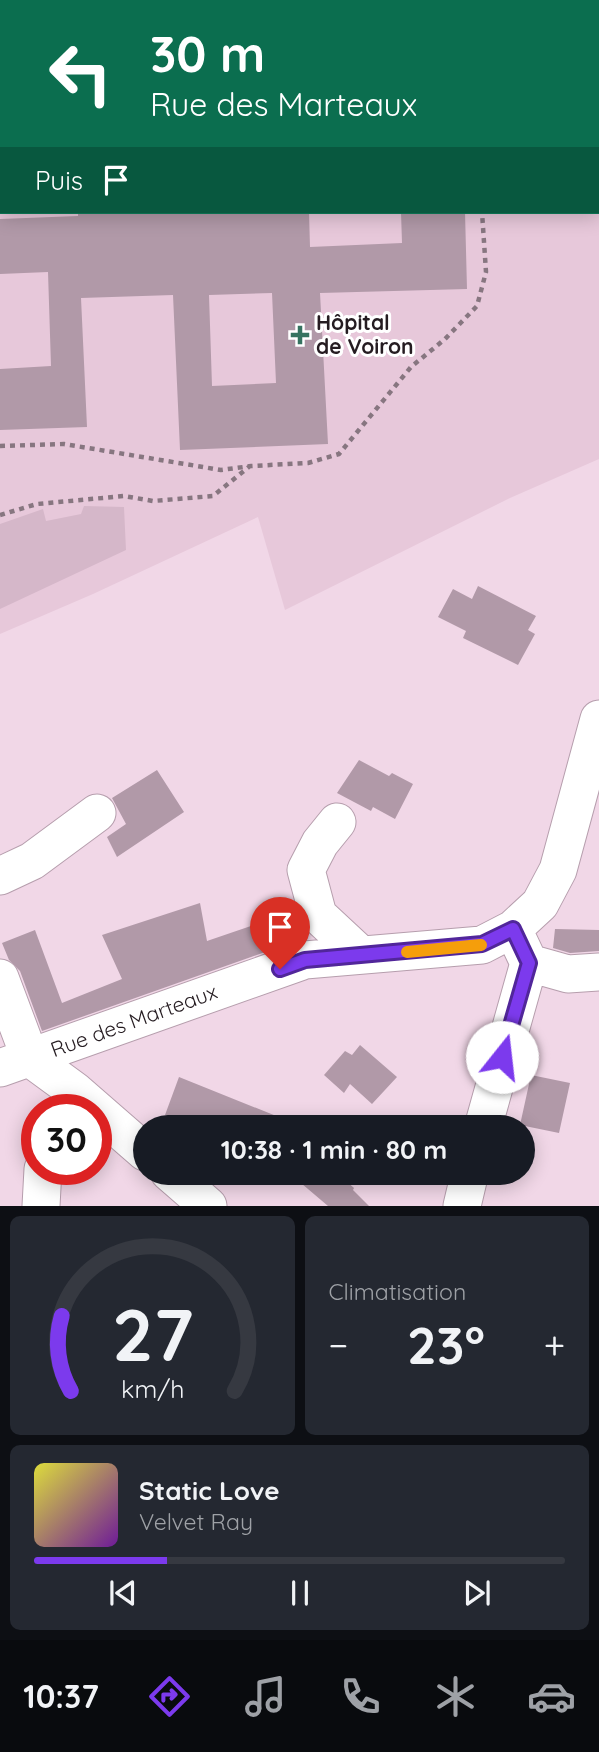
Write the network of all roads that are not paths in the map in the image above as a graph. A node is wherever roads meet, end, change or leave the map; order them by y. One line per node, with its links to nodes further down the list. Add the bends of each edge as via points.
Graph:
1 (599, 719): 5 (street, Rue des Marteaux, via 558,870 540,904)
2 (97, 813): 4 (street, via 32,861)
3 (337, 822): 6 (street, via 306,870 318,915)
4 (0, 876)
5 (513, 929): 6 (street, Rue des Marteaux, via 482,944); 7 (street)
6 (360, 955): 10 (street, Rue des Marteaux, via 305,960)
7 (529, 963): 8 (street, via 568,975); 12 (street)
8 (599, 972)
9 (0, 978): 10 (street)
10 (15, 1063): 11 (street)
11 (54, 1094)
12 (486, 1115)
13 (112, 1132): 14 (street)
14 (133, 1145)
15 (42, 1185): 18 (street)
16 (184, 1185): 19 (street)
17 (467, 1185): 20 (street)
18 (40, 1206)
19 (208, 1206)
20 (462, 1206)

